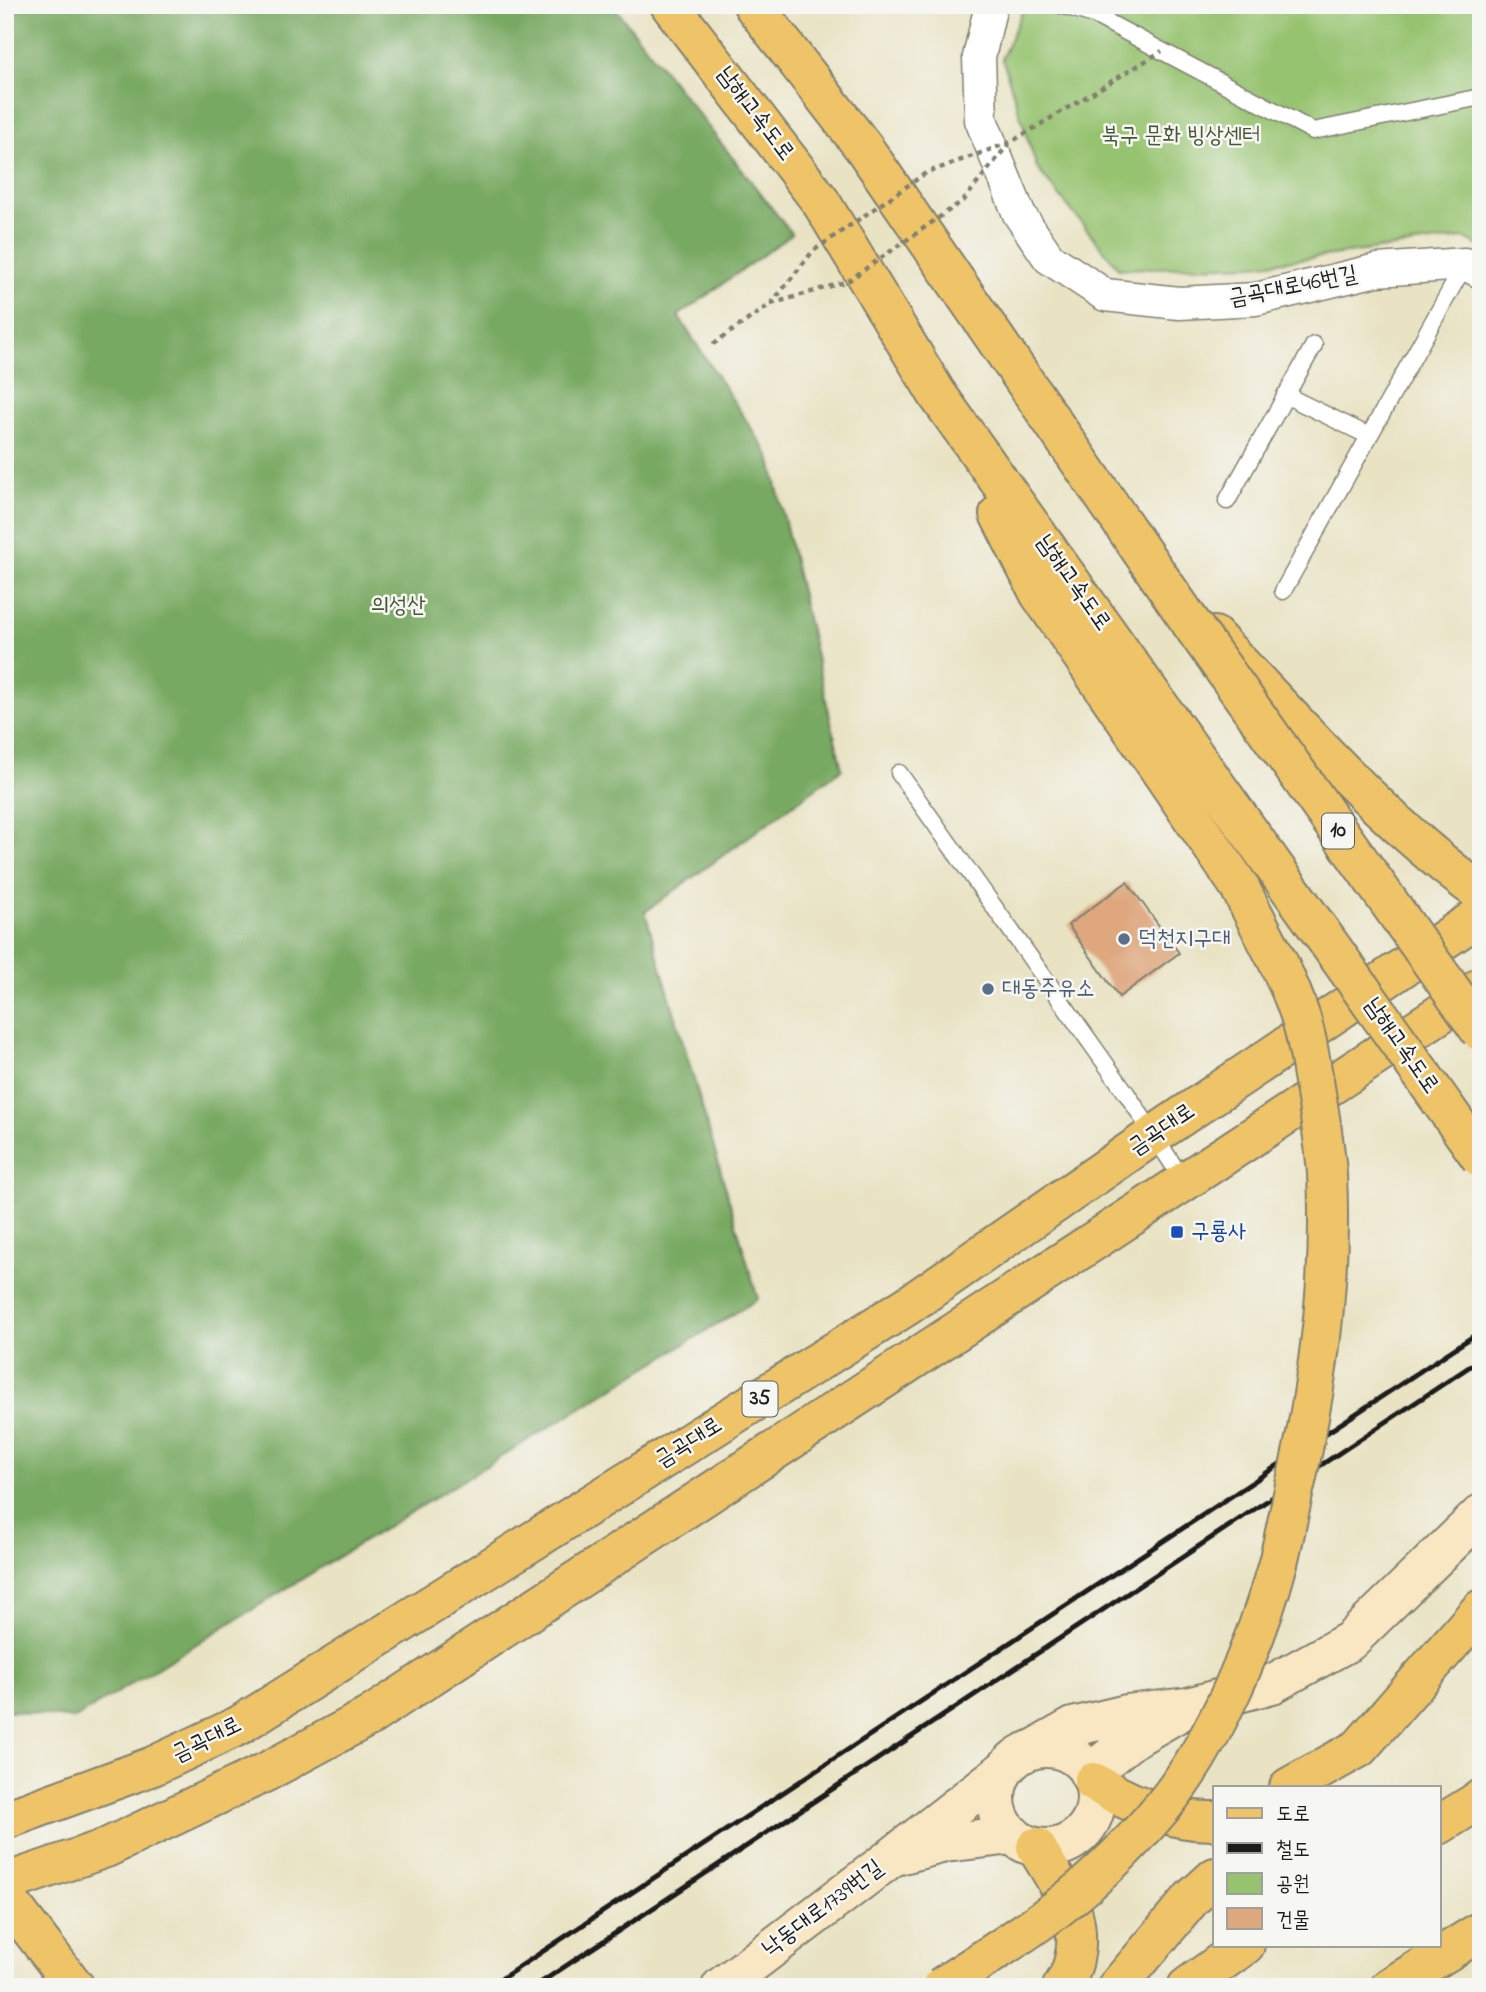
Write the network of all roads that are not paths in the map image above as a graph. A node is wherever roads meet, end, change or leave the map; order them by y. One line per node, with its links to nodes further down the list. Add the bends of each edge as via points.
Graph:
1 (670, 5): 8 (main road, 남해고속도로, via 821,202)
2 (753, 5): 13 (main road, via 864,148 1166,587)
3 (991, 5): 6 (street, 금곡대로46번길, via 979,57 981,120 1019,214 1049,258 1105,295 1180,303 1256,299 1377,270)
4 (1061, 5): 5 (lane, via 1094,15 1313,131)
5 (1481, 97)
6 (1473, 268): 10 (lane)
7 (1314, 345): 9 (lane)
8 (937, 394): 20 (main road, 남해고속도로, bridge); 43 (main road, bridge, via 1040,593 1239,886 1279,964 1307,1042 1327,1174 1326,1266 1307,1436 1269,1594 1212,1729 1163,1805 1102,1869 1040,1922)
9 (1285, 395): 10 (lane); 11 (lane)
10 (1369, 436): 12 (lane)
11 (1227, 501)
12 (1283, 591)
13 (1199, 628): 15 (main road, via 1394,822); 18 (main road, 10, bridge)
14 (899, 774): 19 (lane)
15 (1481, 893)
16 (1481, 915): 19 (main road, 금곡대로 / 35)
17 (1481, 986): 21 (main road, 35)
18 (1481, 1032)
19 (1154, 1135): 21 (lane); 31 (main road, 금곡대로 / 35, via 907,1306 238,1727 153,1766)
20 (1481, 1158)
21 (1183, 1180): 37 (main road, 35, via 370,1716 266,1772 106,1848)
22 (1481, 1514): 24 (street, via 1350,1641 1272,1684)
23 (1481, 1609): 25 (main road)
24 (1188, 1707): 26 (street, 낙동대로1739번길, via 1127,1714 1073,1727); 27 (street, via 1131,1740)
25 (1359, 1748): 28 (main road); 29 (main road)
26 (1019, 1759): 27 (street, via 1049,1748 1065,1752 1079,1761); 34 (street, via 998,1784 996,1801 999,1816); 35 (street, 낙동대로1739번길)
27 (1091, 1778): 32 (main road, via 1126,1801 1182,1819); 34 (street, via 1095,1804 1083,1830 1059,1846)
28 (1291, 1786)
29 (1316, 1786)
30 (1481, 1799): 33 (main road)
31 (5, 1820)
32 (1213, 1821)
33 (1440, 1824)
34 (1024, 1841): 35 (street, via 945,1843); 44 (main road, via 1072,1913 1077,1950)
35 (892, 1857): 42 (street, 낙동대로1739번길)
36 (1213, 1879): 45 (main road)
37 (5, 1883)
38 (5, 1896): 41 (main road)
39 (1481, 1931): 47 (main road)
40 (1244, 1946): 46 (main road)
41 (75, 1987)
42 (721, 1987)
43 (941, 1987)
44 (1062, 1987)
45 (1117, 1987)
46 (1188, 1987)
47 (1390, 1987)

